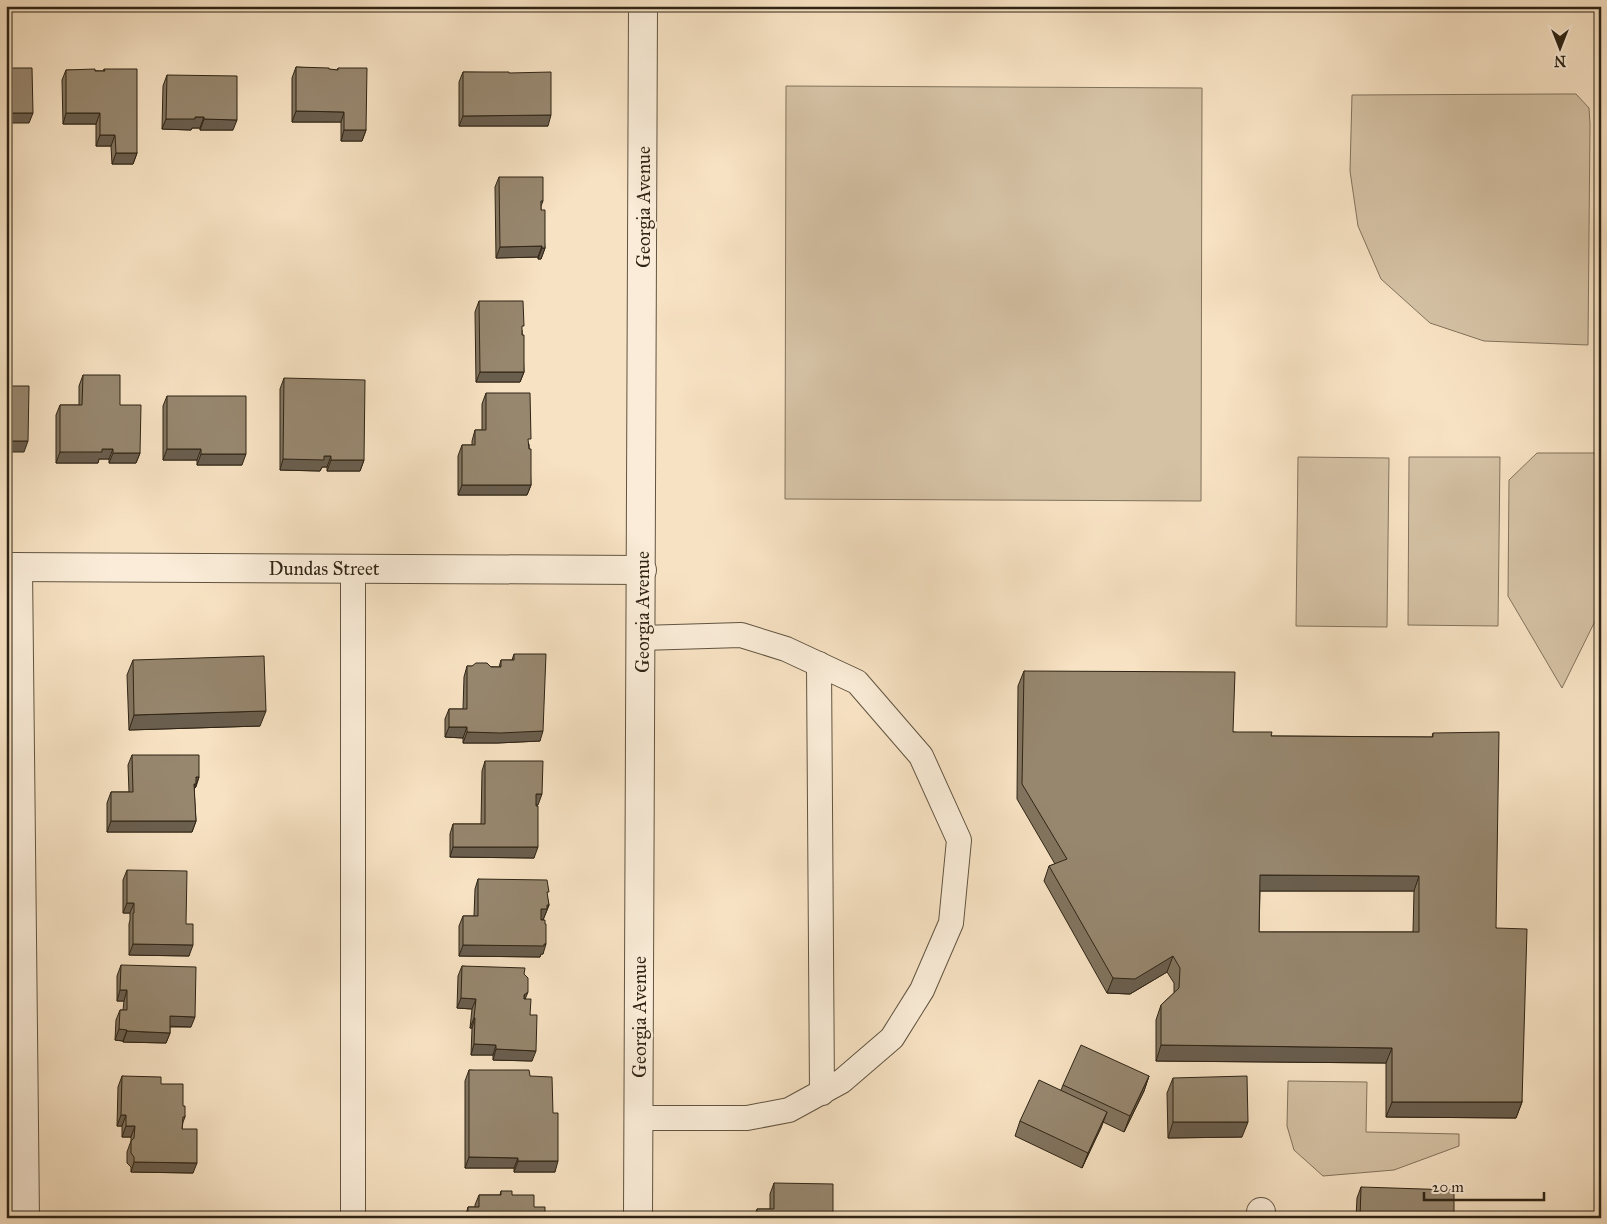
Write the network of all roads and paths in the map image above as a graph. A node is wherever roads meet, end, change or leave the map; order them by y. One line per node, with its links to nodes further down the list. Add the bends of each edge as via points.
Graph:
1 (643, 6): 4 (street, Georgia Avenue)
2 (12, 567): 3 (street, Dundas Street); 9 (street)
3 (353, 568): 4 (street, Dundas Street); 10 (lane)
4 (642, 570): 5 (street, Georgia Avenue)
5 (642, 638): 6 (lane, via 741,635 786,649); 8 (street, Georgia Avenue)
6 (819, 664): 7 (lane); 7 (lane, via 857,682 921,756 959,840 951,923 922,990 892,1038 842,1081)
7 (822, 1093): 8 (lane, via 789,1110 747,1118)
8 (639, 1118): 11 (street, Georgia Avenue)
9 (25, 1218)
10 (353, 1218)
11 (638, 1218)

